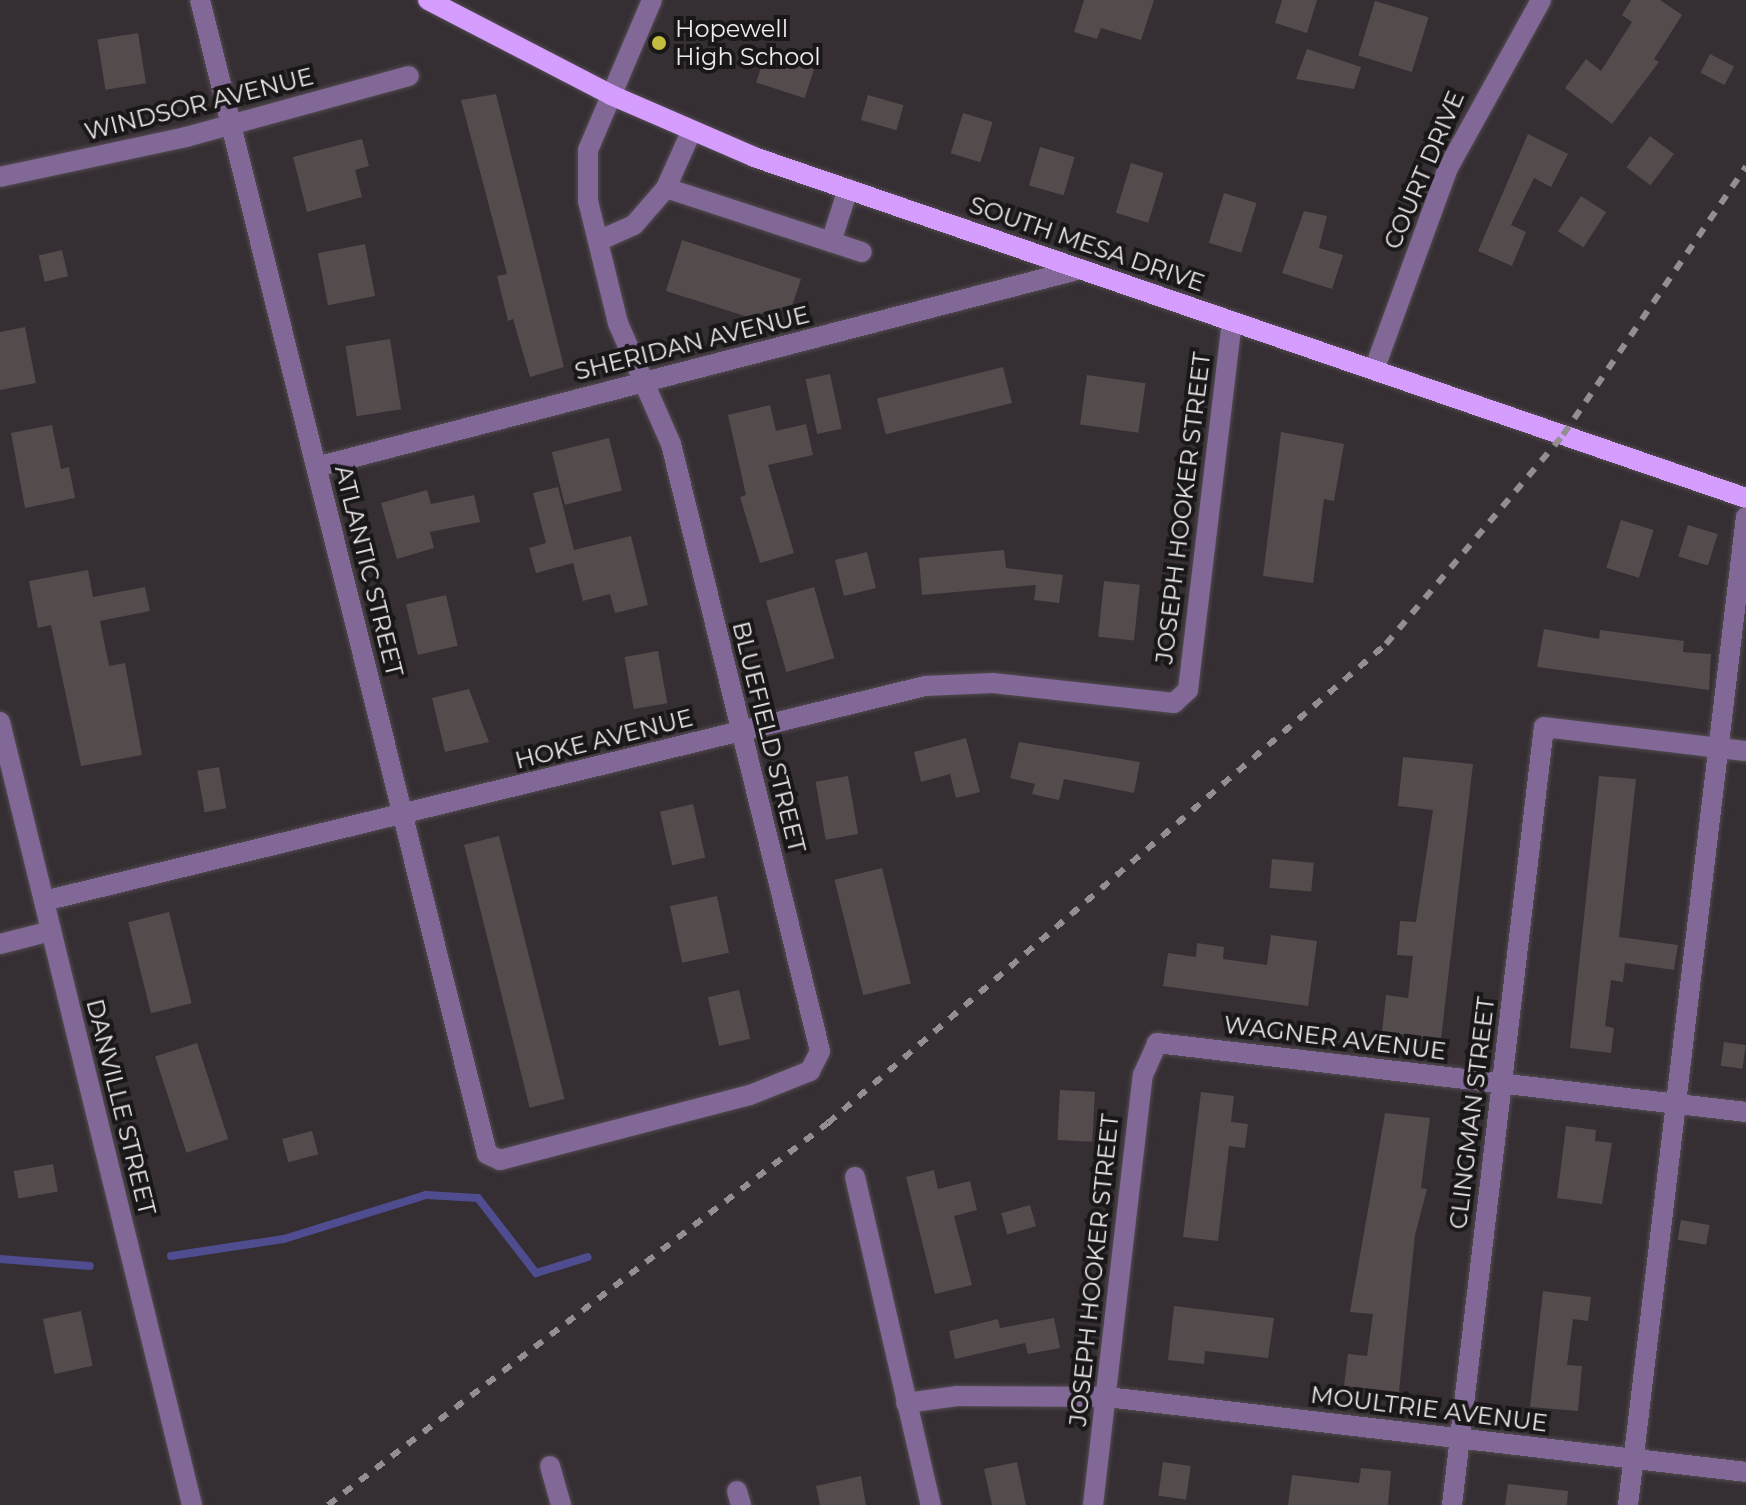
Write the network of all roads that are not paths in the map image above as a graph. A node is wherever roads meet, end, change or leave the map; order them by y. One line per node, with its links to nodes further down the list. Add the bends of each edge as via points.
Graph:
1 (200, 0): 7 (street, ATLANTIC STREET)
2 (428, 0): 6 (main road, SOUTH MESA DRIVE)
3 (652, 0): 6 (street, BLUEFIELD STREET)
4 (1541, 0): 17 (street, COURT DRIVE, via 1454,155)
5 (409, 76): 7 (street, WINDSOR AVENUE)
6 (611, 95): 8 (main road, SOUTH MESA DRIVE); 12 (street, BLUEFIELD STREET, via 588,150 585,179)
7 (231, 125): 9 (street, WINDSOR AVENUE); 19 (street, ATLANTIC STREET)
8 (691, 132): 10 (street); 11 (main road, SOUTH MESA DRIVE)
9 (0, 177)
10 (666, 188): 12 (street, via 634,225); 13 (street)
11 (848, 189): 13 (street); 15 (main road, SOUTH MESA DRIVE)
12 (598, 241): 18 (street, BLUEFIELD STREET, via 618,323)
13 (831, 242): 14 (street)
14 (862, 252)
15 (1081, 269): 16 (main road, SOUTH MESA DRIVE); 18 (street, SHERIDAN AVENUE)
16 (1232, 322): 17 (main road, SOUTH MESA DRIVE); 22 (street, JOSEPH HOOKER STREET, via 1188,690)
17 (1374, 370): 20 (main road, SOUTH MESA DRIVE)
18 (644, 382): 19 (street, SHERIDAN AVENUE); 24 (street, BLUEFIELD STREET, via 671,444)
19 (316, 467): 27 (street, ATLANTIC STREET)
20 (1746, 498)
21 (1746, 517): 25 (street)
22 (1181, 699): 24 (street, HOKE AVENUE, via 1166,703 959,682)
23 (0, 722): 28 (street, DANVILLE STREET)
24 (741, 732): 27 (street, HOKE AVENUE); 35 (street, BLUEFIELD STREET, via 818,1061 810,1071 750,1095 652,1123 500,1160)
25 (1719, 748): 26 (street); 32 (street, CLINGMAN STREET, via 1544,727); 33 (street)
26 (1746, 751)
27 (403, 816): 28 (street, HOKE AVENUE); 35 (street, ATLANTIC STREET)
28 (44, 901): 29 (street, DANVILLE STREET)
29 (51, 931): 30 (street); 43 (street, DANVILLE STREET)
30 (0, 944)
31 (1157, 1043): 32 (street, WAGNER AVENUE); 37 (street, JOSEPH HOOKER STREET, via 1143,1075)
32 (1502, 1084): 33 (street, WAGNER AVENUE); 39 (street, CLINGMAN STREET)
33 (1676, 1104): 34 (street, WAGNER AVENUE); 40 (street)
34 (1746, 1112)
35 (487, 1154)
36 (855, 1177): 38 (street)
37 (1107, 1397): 38 (street, MOULTRIE AVENUE, via 958,1396); 39 (street, MOULTRIE AVENUE); 46 (street, JOSEPH HOOKER STREET)
38 (906, 1403): 45 (street)
39 (1459, 1439): 40 (street, MOULTRIE AVENUE); 47 (street, CLINGMAN STREET)
40 (1634, 1459): 42 (street, MOULTRIE AVENUE); 48 (street)
41 (550, 1466): 44 (street)
42 (1746, 1472)
43 (192, 1505)
44 (561, 1505)
45 (931, 1505)
46 (1093, 1505)
47 (1452, 1505)
48 (1628, 1505)

